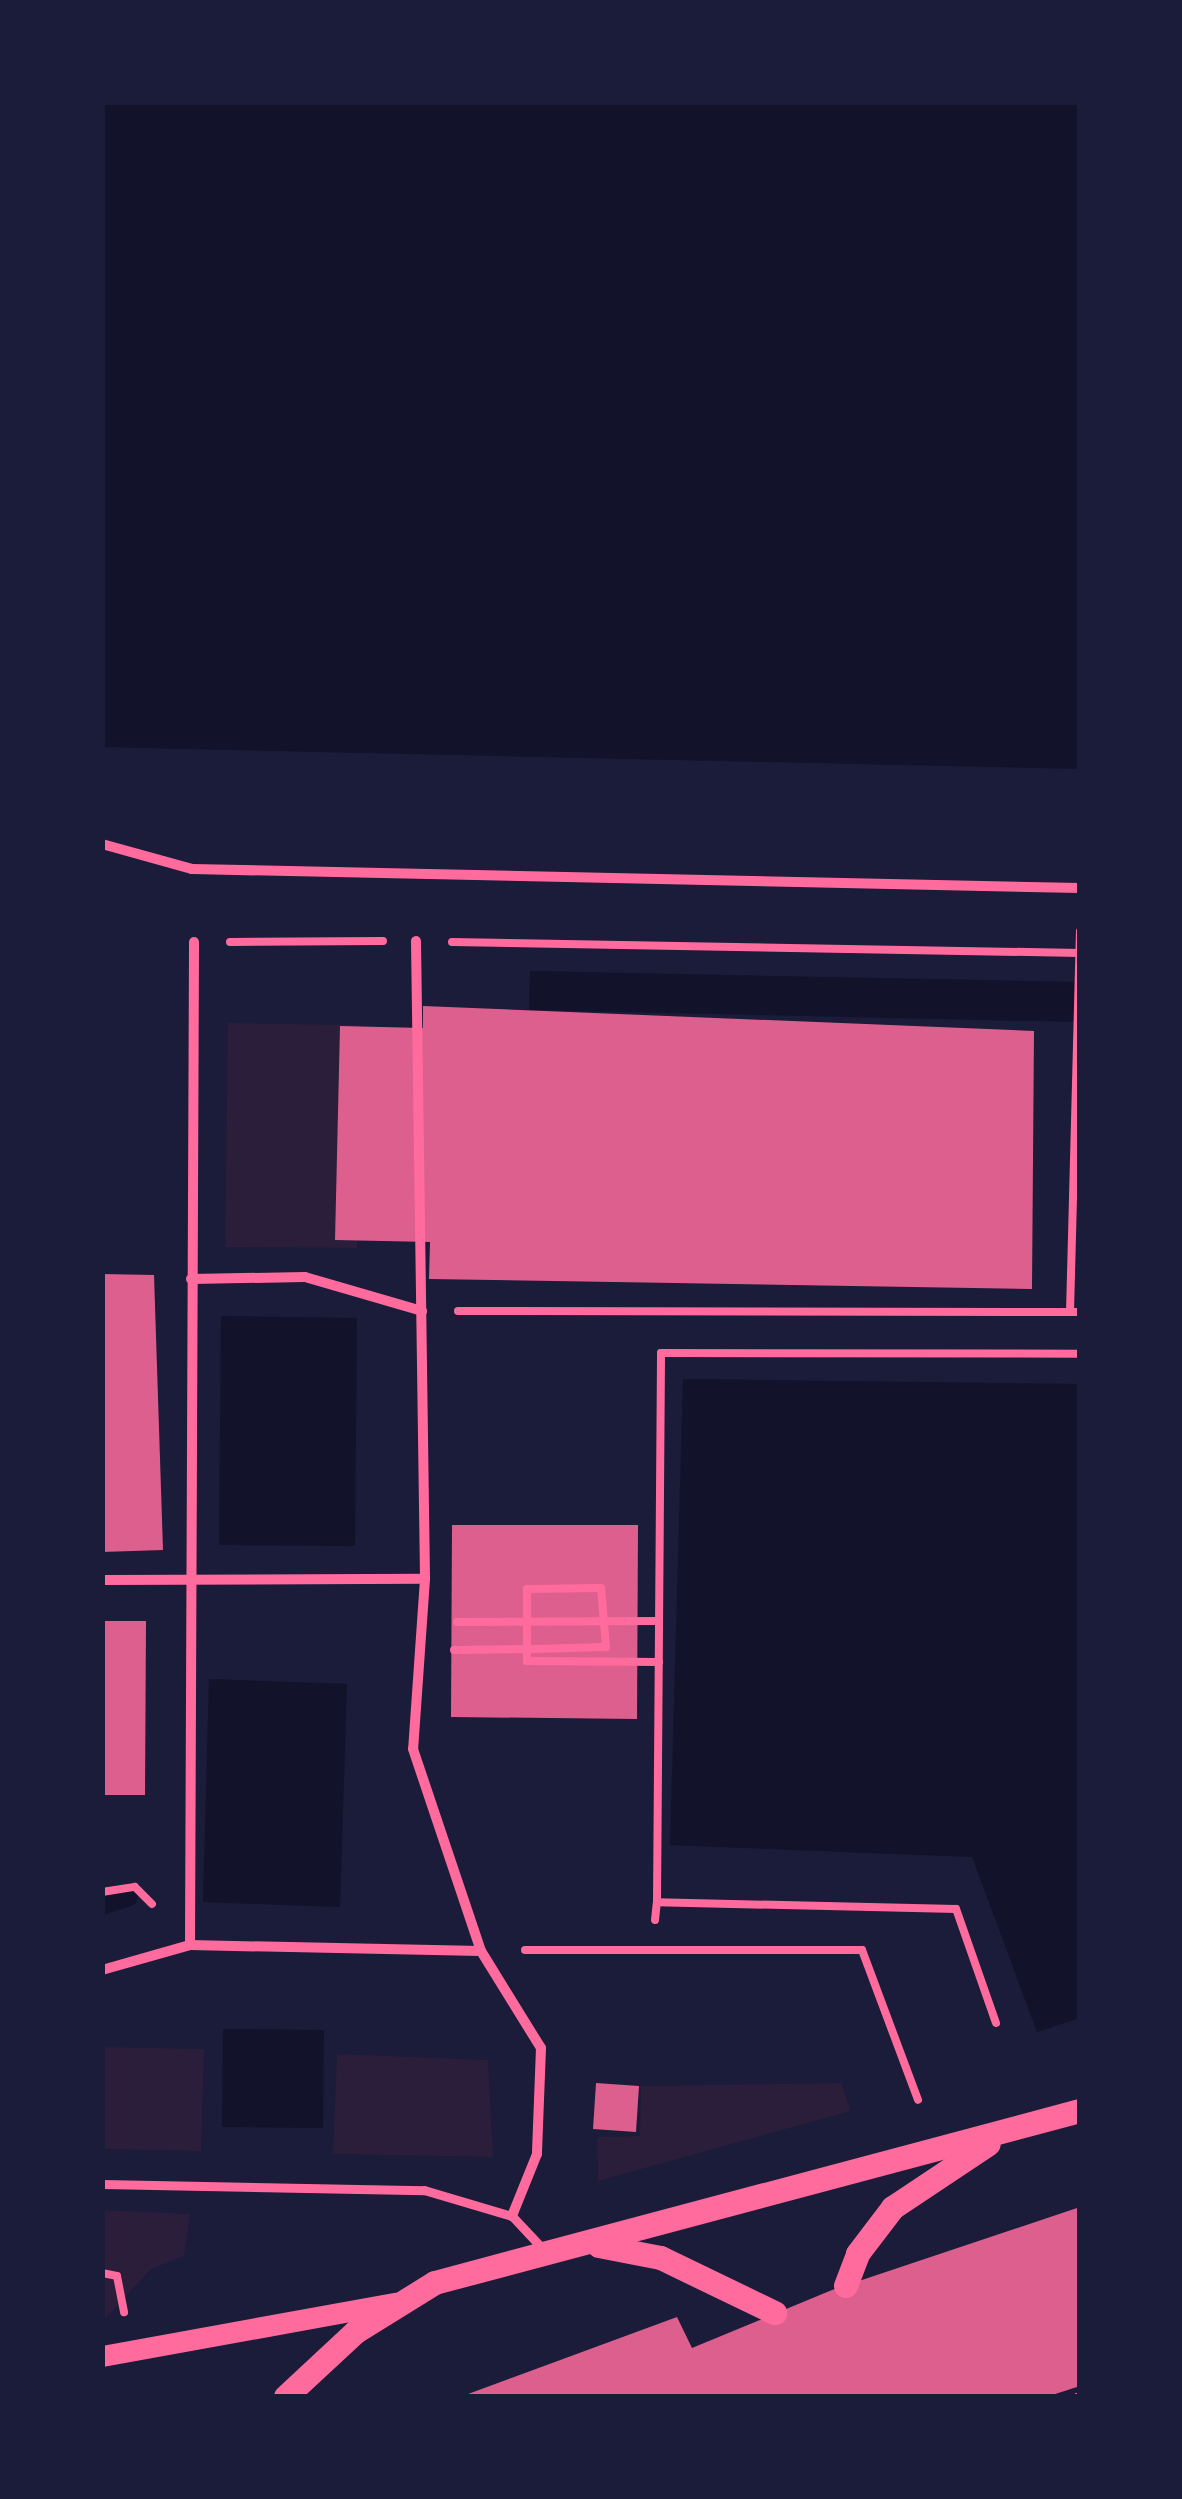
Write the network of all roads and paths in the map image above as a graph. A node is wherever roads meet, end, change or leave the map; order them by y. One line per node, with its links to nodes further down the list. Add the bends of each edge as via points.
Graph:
1 (102, 844): 2 (street, via 192,869)
2 (1080, 888)
3 (1080, 932): 6 (path)
4 (416, 941): 5 (path); 6 (path); 8 (street)
5 (194, 942): 7 (street)
6 (1080, 953): 9 (path)
7 (191, 1279): 8 (street, via 304,1277); 13 (street)
8 (422, 1311): 9 (path); 11 (street)
9 (1075, 1312)
10 (1080, 1354): 14 (path, via 661,1353)
11 (425, 1579): 13 (street); 15 (street)
12 (102, 1580): 13 (street)
13 (187, 1580): 20 (street)
14 (659, 1621): 15 (path); 17 (path)
15 (422, 1623): 16 (street)
16 (419, 1651): 17 (path, via 511,1649 534,1649 606,1647 601,1588 526,1589 527,1643 527,1661); 21 (street, via 413,1749)
17 (659, 1662): 18 (path)
18 (657, 1902): 19 (path); 23 (path, via 956,1909)
19 (655, 1920)
20 (190, 1945): 21 (street); 22 (street)
21 (481, 1951): 24 (path, via 862,1950); 28 (street, via 541,2048 537,2154)
22 (102, 1970)
23 (996, 2023)
24 (918, 2099)
25 (1080, 2110): 26 (main road)
26 (1000, 2137): 29 (main road, via 912,2150 701,2218); 32 (main road, via 893,2208 858,2254)
27 (102, 2184): 28 (lane, via 424,2190)
28 (512, 2216): 30 (lane)
29 (585, 2244): 30 (main road); 34 (main road, via 661,2258)
30 (545, 2252): 33 (main road)
31 (102, 2273): 35 (path, via 117,2276)
32 (846, 2286)
33 (395, 2302): 36 (street); 37 (main road)
34 (775, 2313)
35 (126, 2325)
36 (102, 2356)
37 (286, 2397)

